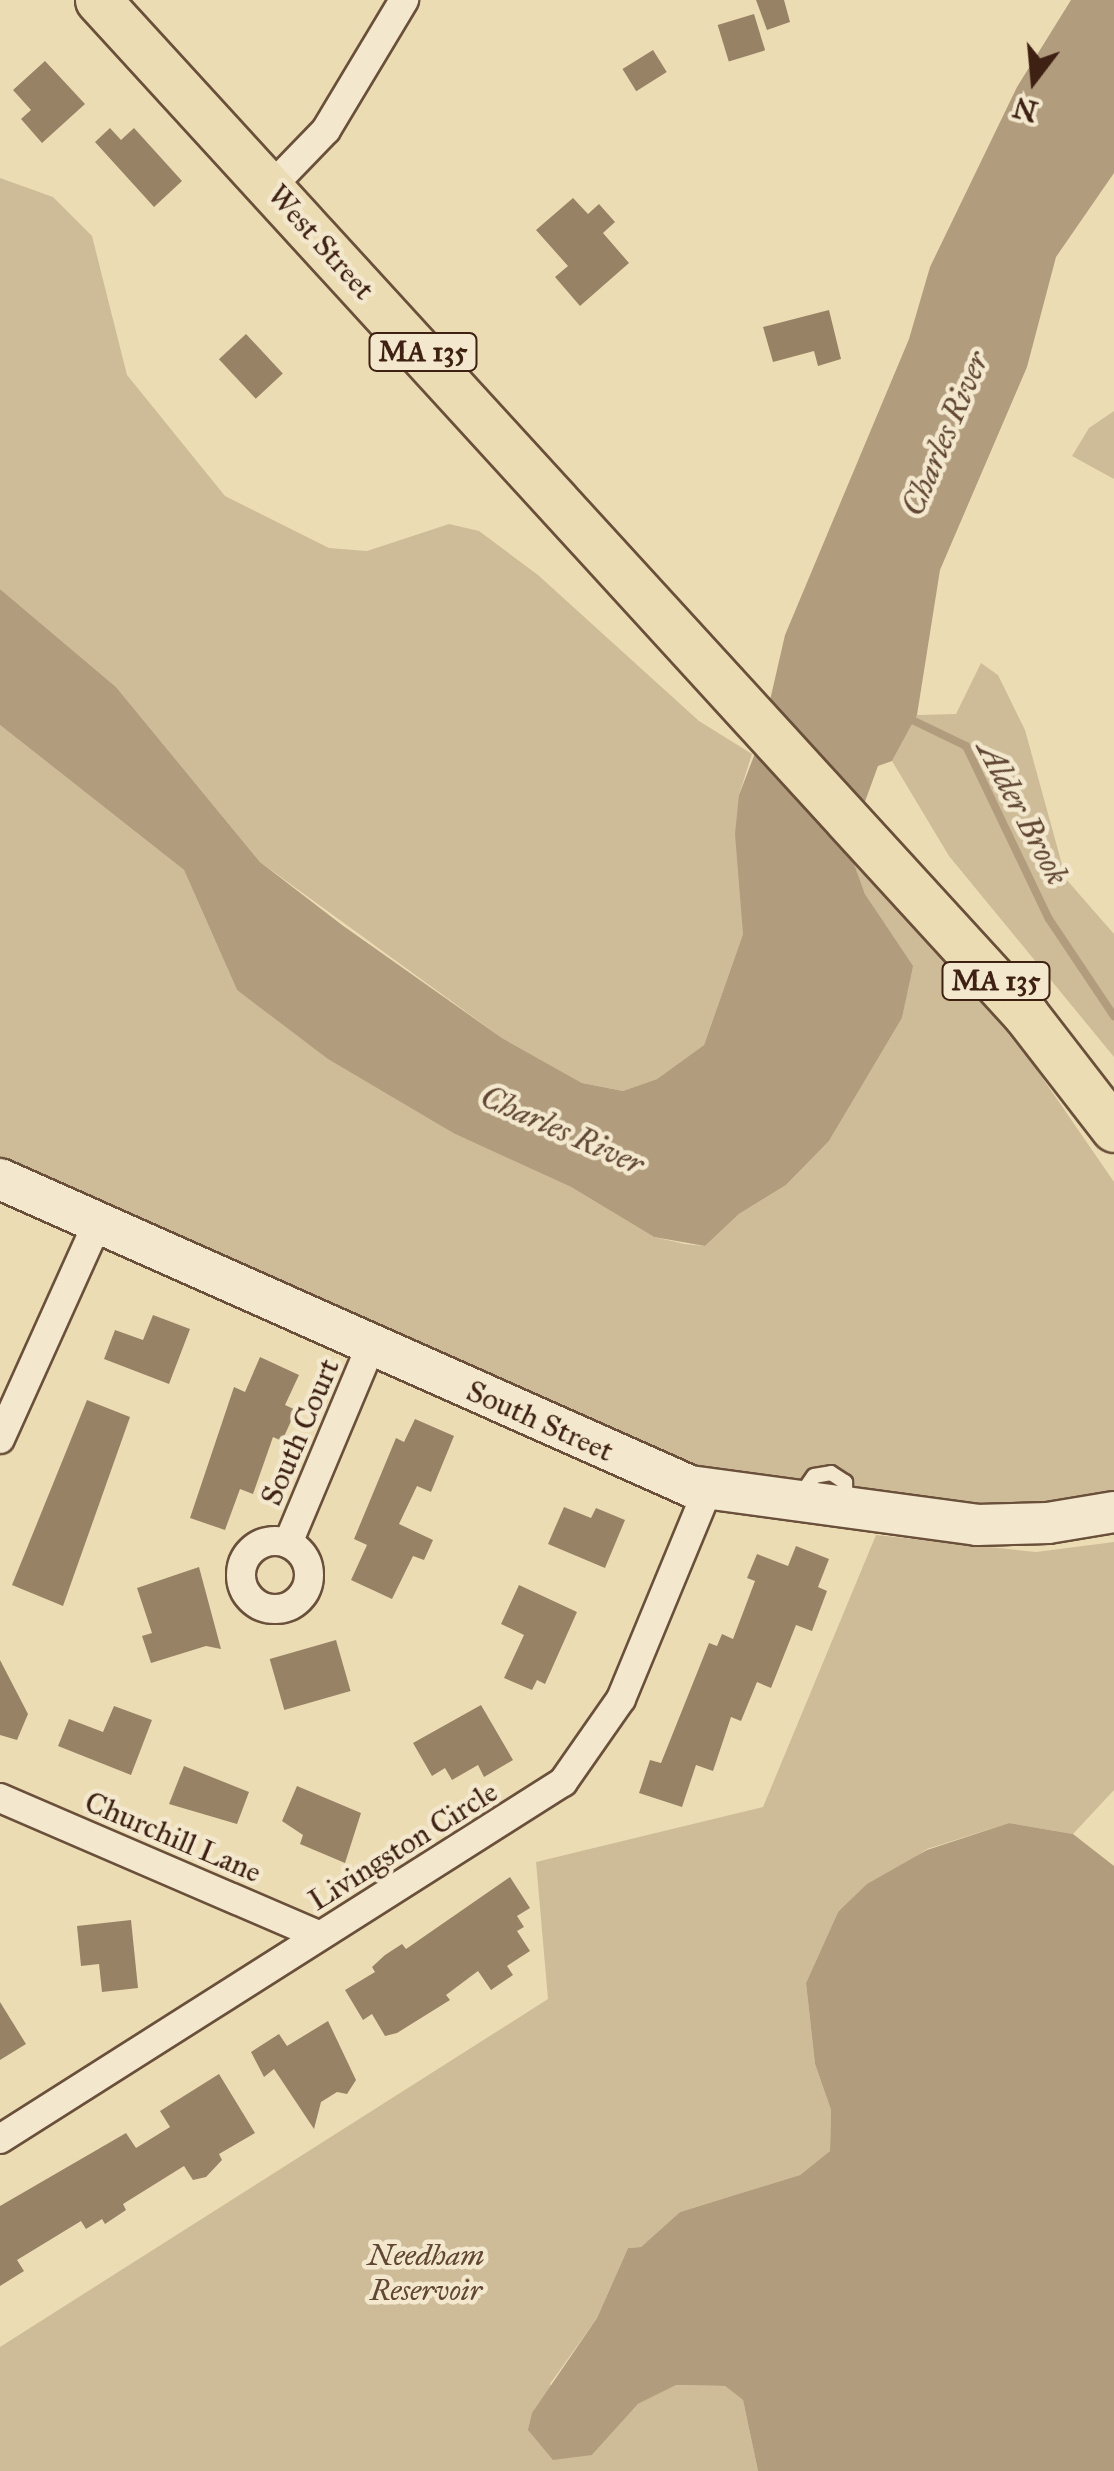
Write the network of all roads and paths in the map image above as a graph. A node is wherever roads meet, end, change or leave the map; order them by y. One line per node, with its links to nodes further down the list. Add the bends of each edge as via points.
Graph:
1 (98, 0): 3 (main road, West Street / MA 135)
2 (404, 0): 3 (street, via 326,130)
3 (271, 187): 4 (main road, West Street / MA 135, via 869,840 1044,1036)
4 (1114, 1129)
5 (0, 1179): 6 (street, South Street)
6 (98, 1222): 7 (street, South Street); 8 (street)
7 (371, 1346): 9 (street, South Street); 11 (street, South Court)
8 (0, 1439)
9 (707, 1490): 10 (street, South Street, via 1002,1526); 13 (street, Livingston Circle, via 632,1676 576,1769 550,1792)
10 (1114, 1512)
11 (288, 1543)
12 (0, 1798): 13 (street, Churchill Lane)
13 (320, 1936): 14 (street, Livingston Circle)
14 (0, 2138)

